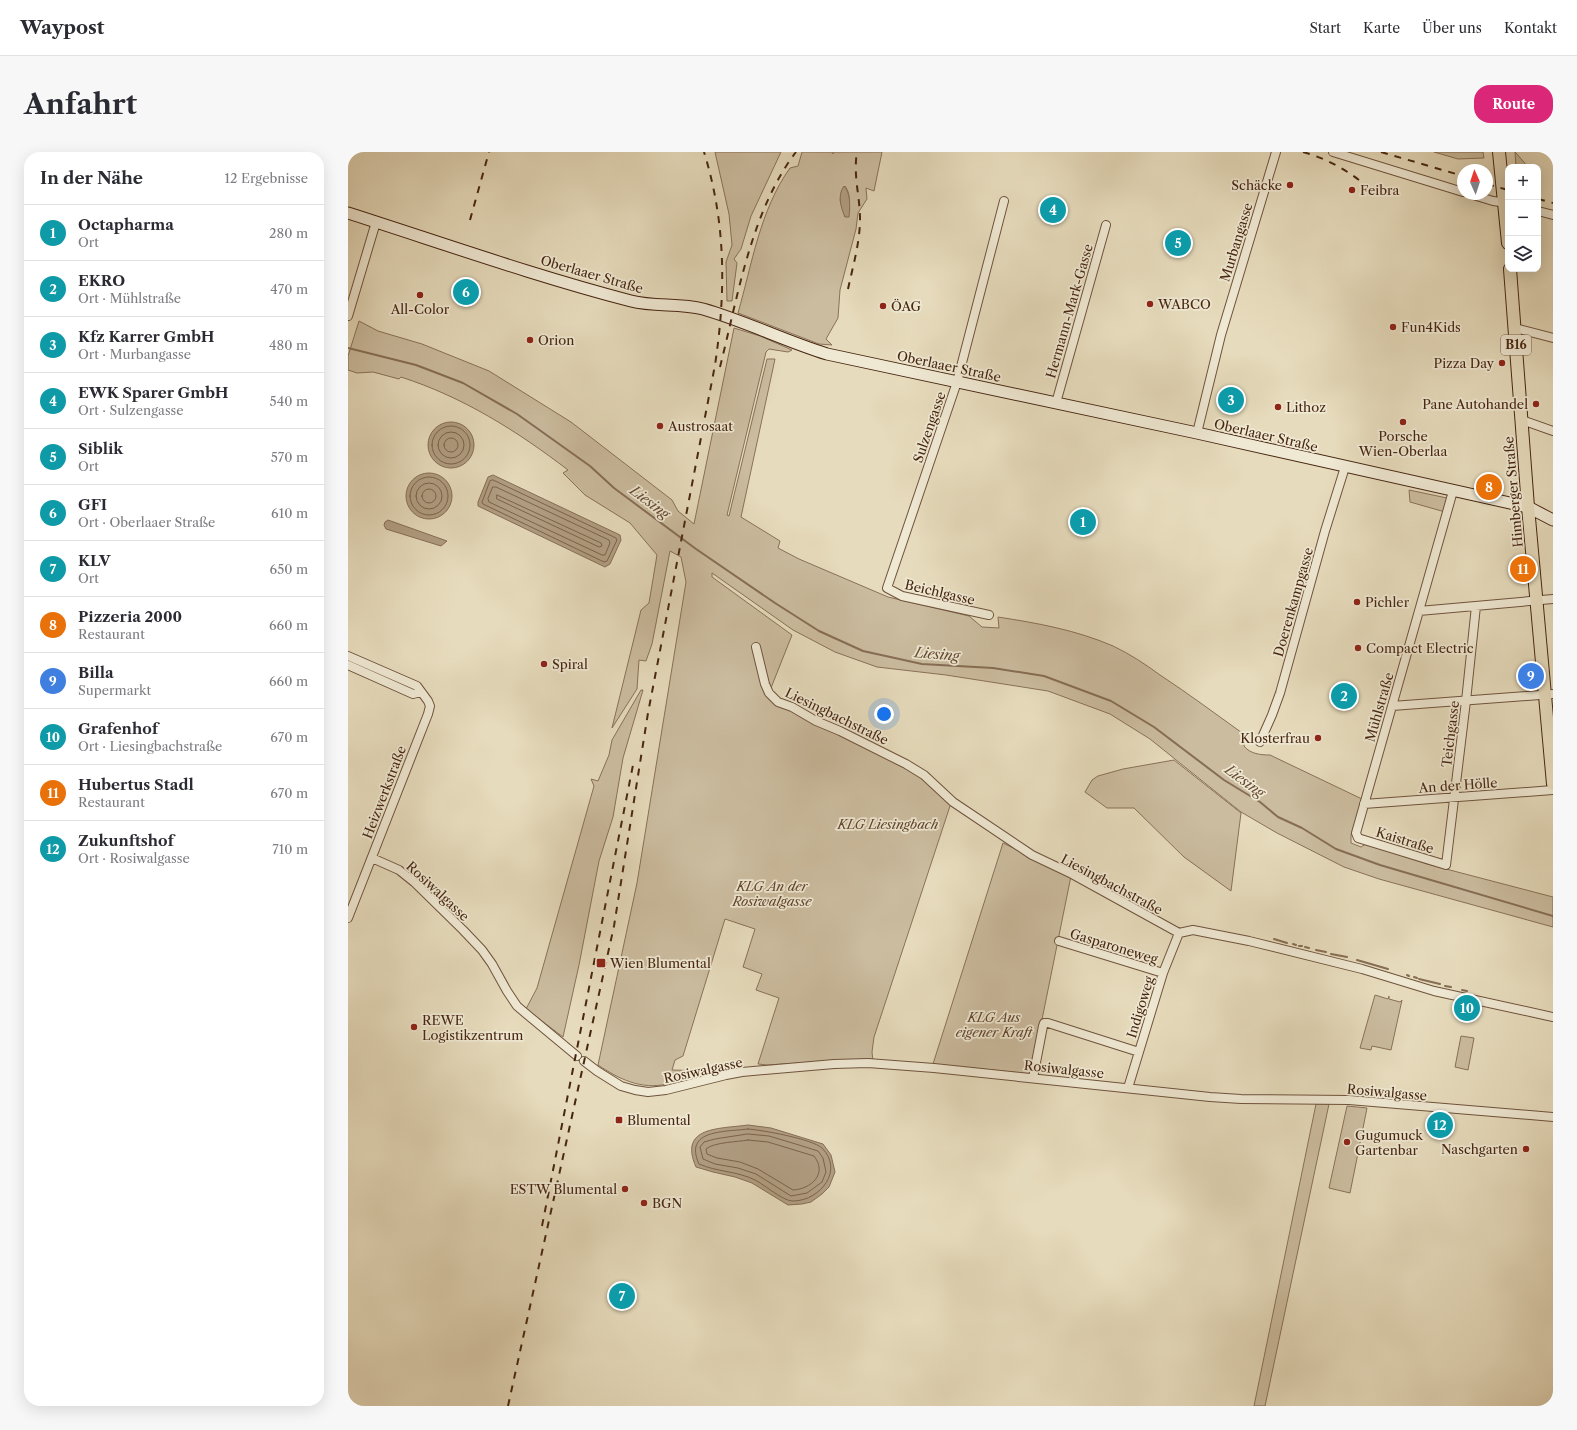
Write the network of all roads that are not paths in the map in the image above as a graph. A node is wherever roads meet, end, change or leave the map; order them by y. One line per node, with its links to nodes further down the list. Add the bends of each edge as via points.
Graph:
1 (1276, 152): 21 (street, Murbangasse, via 1221,335)
2 (1333, 152): 4 (street)
3 (1499, 152): 6 (main road)
4 (1457, 190)
5 (1004, 201): 17 (street, Sulzengasse)
6 (1502, 202): 12 (main road)
7 (1541, 212): 9 (street)
8 (348, 213): 10 (main road, Oberlaaer Straße)
9 (1553, 215)
10 (376, 222): 14 (street); 17 (main road, Oberlaaer Straße, via 598,292 638,303 701,309 827,354)
11 (1106, 226): 18 (street, Hermann-Mark-Gasse)
12 (1507, 236)
13 (1510, 272): 15 (main road, Himberger Straße / B16)
14 (348, 316)
15 (1515, 328): 16 (street); 19 (main road, Himberger Straße / B16)
16 (1553, 338)
17 (957, 382): 18 (main road, Oberlaaer Straße); 26 (street, Sulzengasse)
18 (1056, 403): 21 (main road, Oberlaaer Straße)
19 (1522, 420): 20 (street); 24 (main road, Himberger Straße / B16)
20 (1553, 431)
21 (1197, 433): 22 (main road, Oberlaaer Straße)
22 (1345, 467): 23 (main road, Oberlaaer Straße); 39 (street, Doerenkampgasse, via 1280,693)
23 (1453, 491): 24 (main road, Oberlaaer Straße); 30 (street, Mühlstraße)
24 (1528, 508): 25 (main road, Oberlaaer Straße); 28 (main road, Himberger Straße / B16)
25 (1553, 520)
26 (887, 588): 31 (street, Beichlgasse, via 902,596)
27 (1553, 599): 28 (street)
28 (1537, 600): 29 (street); 35 (main road, Himberger Straße / B16)
29 (1476, 606): 30 (street); 37 (street, Teichgasse)
30 (1419, 611): 38 (street, Mühlstraße)
31 (989, 615)
32 (756, 647): 48 (street, Liesingbachstraße, via 765,684 769,693 778,702 906,764 953,802 1025,851 1072,874)
33 (348, 656): 36 (street, via 417,686)
34 (348, 665): 36 (street, via 413,694)
35 (1550, 694): 37 (street); 40 (main road, Himberger Straße / B16)
36 (423, 695): 45 (street, Heizwerkstraße, via 430,706 428,714)
37 (1466, 701): 38 (street); 42 (street, Teichgasse)
38 (1392, 706): 43 (street, Mühlstraße)
39 (1260, 742)
40 (1553, 784)
41 (1553, 790): 42 (street, An der Hölle)
42 (1454, 797): 43 (street, An der Hölle); 46 (street, Teichgasse)
43 (1364, 804): 44 (street, Mühlstraße, via 1356,832)
44 (1358, 838): 46 (street, Kaistraße)
45 (372, 858): 47 (street, Heizwerkstraße); 53 (street, Rosiwalgasse, via 399,870 463,930 492,964 517,1006 530,1018 597,1071 621,1086 648,1092 732,1074 844,1063 919,1066)
46 (1446, 865)
47 (348, 918)
48 (1179, 934): 50 (street, Indigoweg); 51 (street, via 1193,930 1261,943 1434,991)
49 (1059, 941): 50 (street, Gasparoneweg)
50 (1163, 973): 52 (street, Indigoweg)
51 (1553, 1017)
52 (1139, 1052): 53 (street, via 1044,1023); 54 (street, Indigoweg)
53 (1033, 1078): 54 (street, Rosiwalgasse)
54 (1128, 1088): 55 (street, Rosiwalgasse, via 1210,1097 1349,1100)
55 (1553, 1117)

